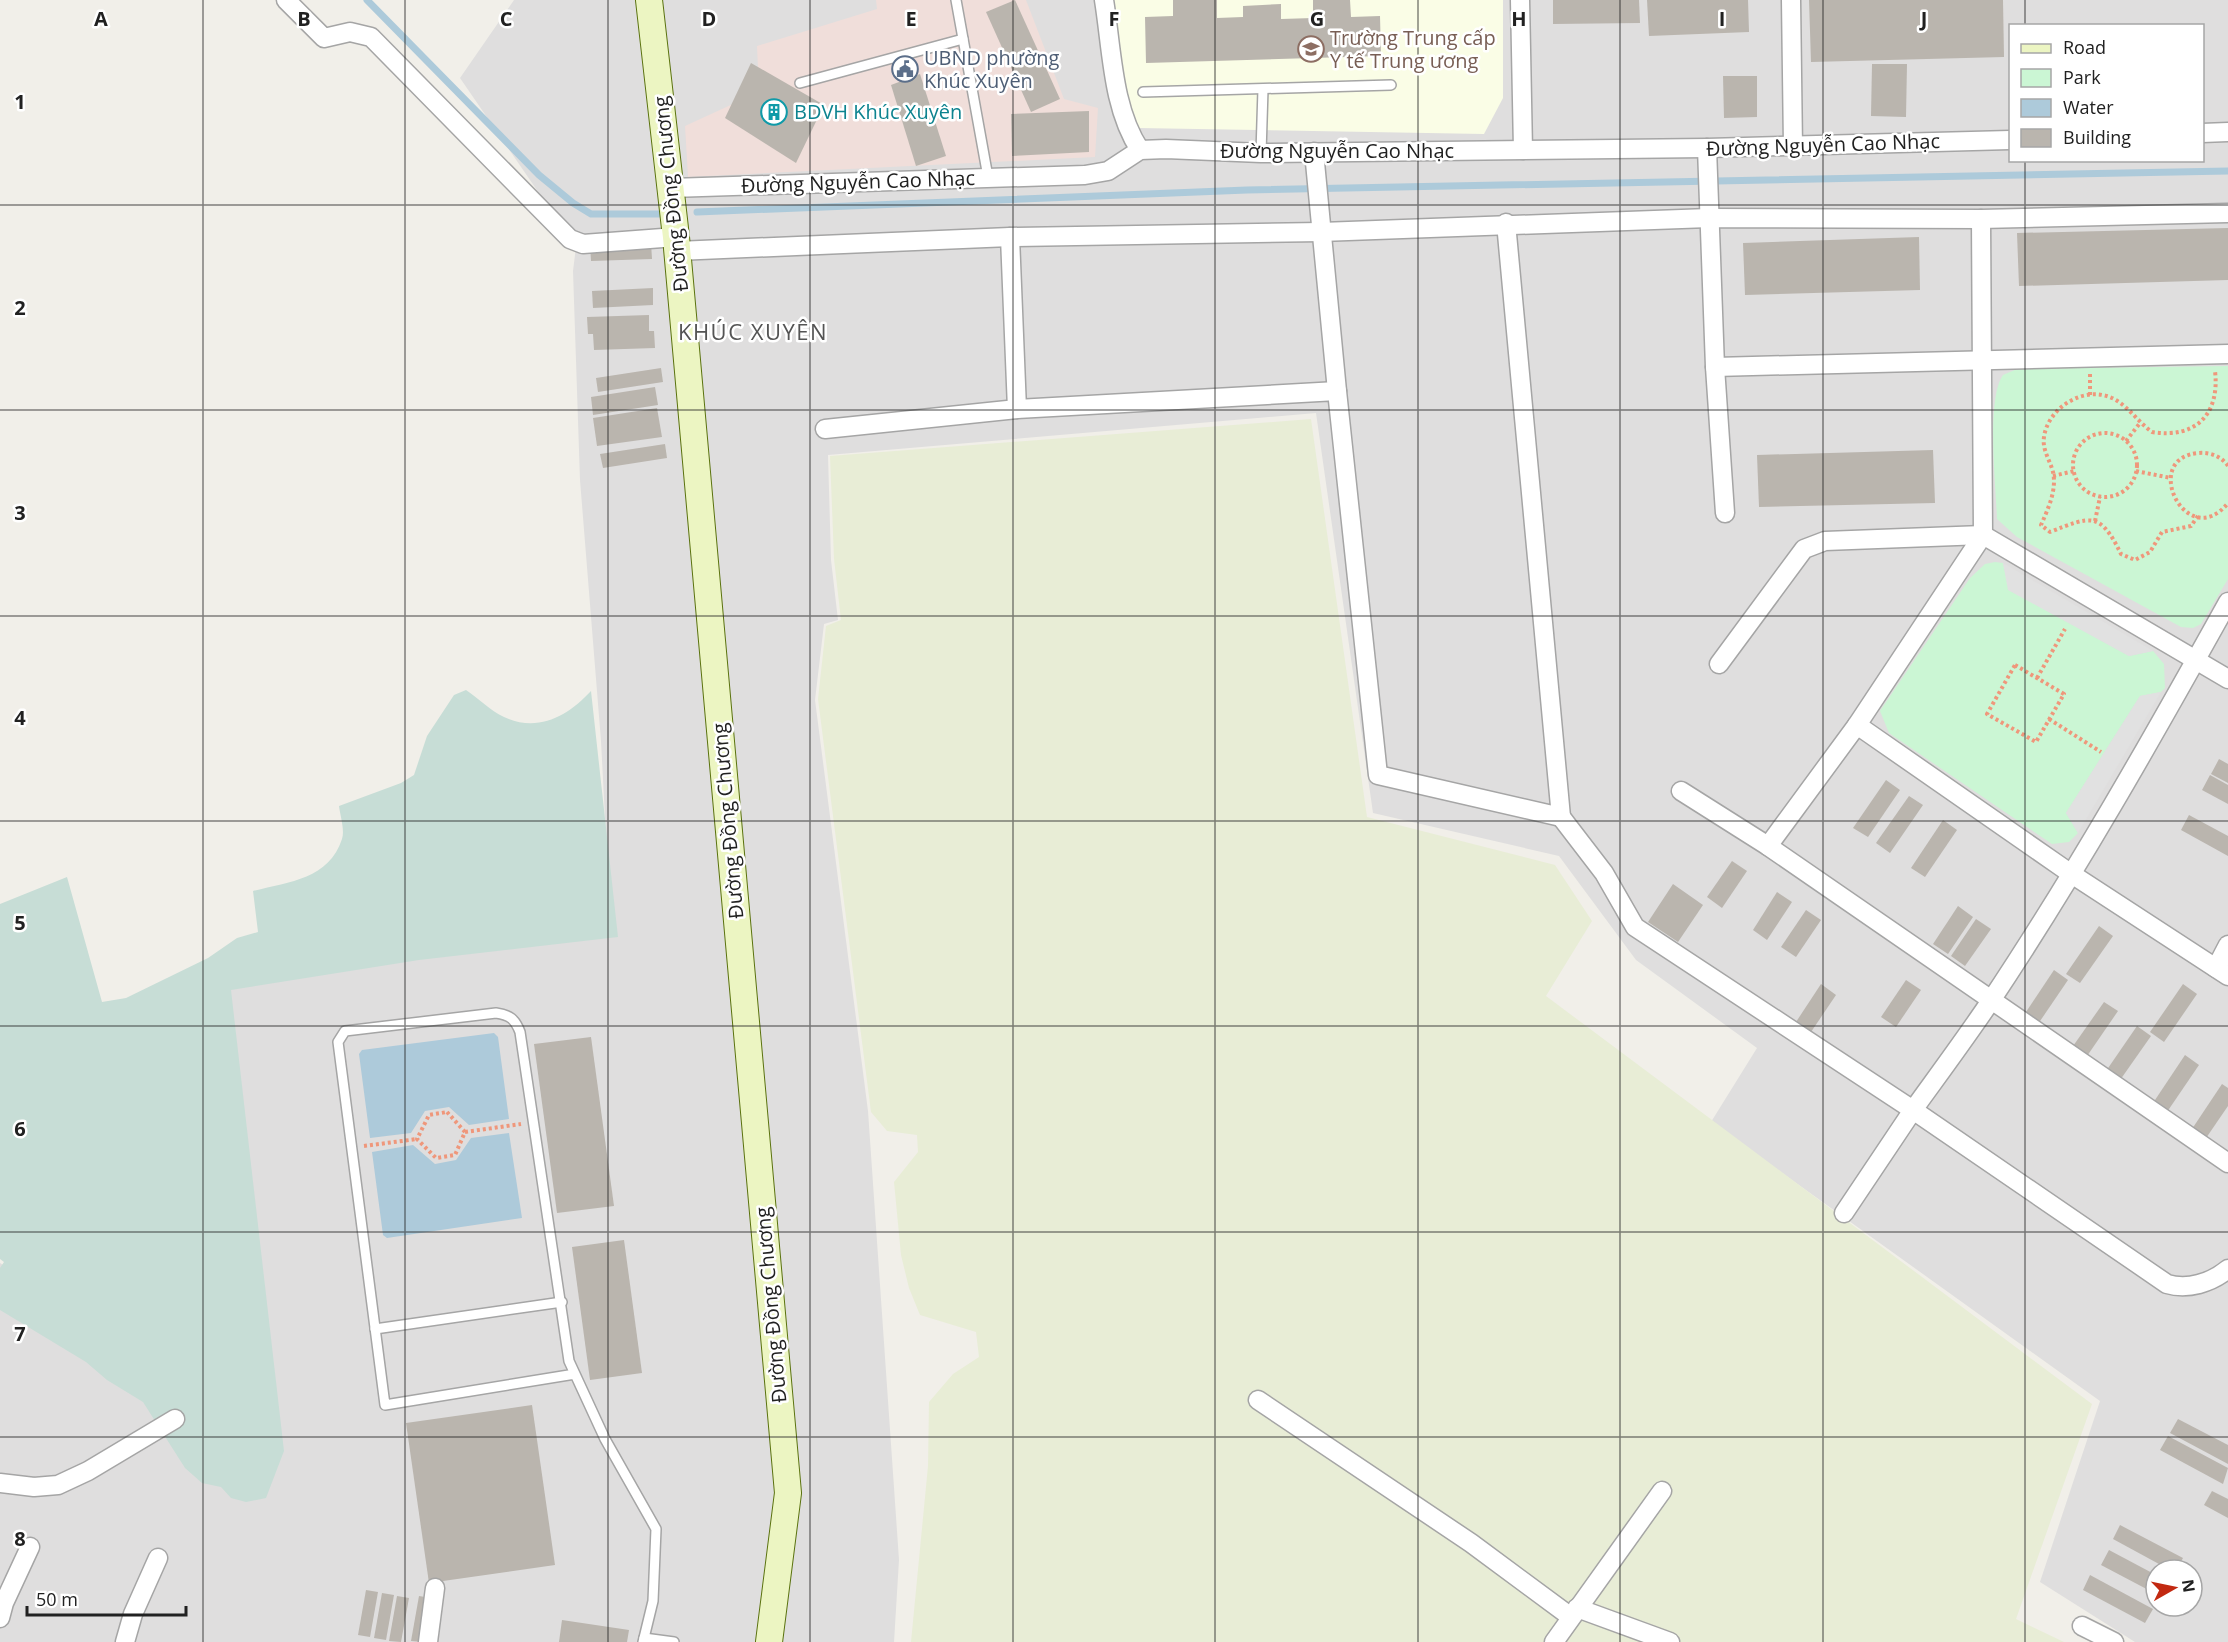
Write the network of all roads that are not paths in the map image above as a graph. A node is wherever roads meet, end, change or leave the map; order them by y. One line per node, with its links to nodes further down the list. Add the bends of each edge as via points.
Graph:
1 (286, 0): 25 (street, via 324,38 350,32 372,37 570,239 583,244)
2 (650, 0): 25 (street, Đường Đồng Chương)
3 (956, 0): 7 (lane)
4 (1104, 0): 16 (street, via 1122,113)
5 (1520, 0): 17 (street)
6 (1791, 0): 15 (street)
7 (963, 39): 8 (lane); 21 (lane)
8 (800, 83)
9 (1391, 85): 10 (lane)
10 (1263, 89): 11 (lane); 18 (lane)
11 (1143, 92)
12 (2228, 132): 13 (street)
13 (2204, 133)
14 (2009, 140): 15 (street, Đường Nguyễn Cao Nhạc)
15 (1793, 147): 19 (street, Đường Nguyễn Cao Nhạc)
16 (1140, 150): 18 (street, Đường Nguyễn Cao Nhạc); 21 (street, Đường Nguyễn Cao Nhạc, via 1100,173)
17 (1523, 150): 19 (street, Đường Nguyễn Cao Nhạc); 20 (street, Đường Nguyễn Cao Nhạc)
18 (1261, 153): 20 (street, Đường Nguyễn Cao Nhạc)
19 (1707, 156): 23 (street)
20 (1315, 160): 27 (street)
21 (988, 177): 25 (street, Đường Nguyễn Cao Nhạc)
22 (2228, 213): 24 (street)
23 (1709, 214): 24 (street); 26 (street); 31 (street)
24 (1981, 219): 30 (street)
25 (675, 222): 28 (street); 70 (street, Đường Đồng Chương, via 788,1493)
26 (1506, 223): 27 (street); 43 (street)
27 (1321, 232): 28 (street); 32 (street)
28 (1010, 237): 33 (street)
29 (2228, 354): 30 (street)
30 (1983, 360): 31 (street); 36 (street)
31 (1715, 366): 35 (street)
32 (1336, 391): 33 (street); 43 (street, via 1378,775)
33 (1017, 409): 34 (street)
34 (825, 429)
35 (1725, 513)
36 (1983, 535): 38 (street); 39 (street, via 1824,541 1804,549); 41 (street)
37 (2228, 602): 38 (street)
38 (2196, 660): 40 (street); 45 (street)
39 (1719, 664)
40 (2228, 679)
41 (1857, 725): 44 (street); 45 (street)
42 (1681, 791): 44 (street)
43 (1561, 817): 49 (street, via 1604,873 1635,927)
44 (1768, 846): 48 (street)
45 (2070, 873): 47 (street); 48 (street)
46 (2228, 945): 47 (street)
47 (2222, 972)
48 (1990, 1001): 49 (street); 50 (street)
49 (1913, 1110): 51 (street); 52 (street, via 2167,1284 2195,1284)
50 (2228, 1163)
51 (1844, 1213)
52 (2228, 1269)
53 (562, 1302): 54 (lane); 54 (lane, via 520,1032 512,1017 496,1013 345,1031 338,1042); 55 (lane, via 569,1361)
54 (375, 1329): 55 (lane, via 385,1405)
55 (575, 1374): 66 (lane, via 605,1439 656,1529 653,1601)
56 (1258, 1400): 63 (street)
57 (176, 1419): 58 (street, via 58,1485)
58 (0, 1483)
59 (1662, 1491): 63 (street)
60 (30, 1547): 64 (street)
61 (158, 1558): 67 (street)
62 (435, 1588): 68 (street)
63 (1574, 1613): 71 (street); 72 (street)
64 (0, 1618)
65 (2082, 1626): 73 (street)
66 (644, 1640): 69 (lane)
67 (125, 1642)
68 (428, 1642)
69 (674, 1642)
70 (769, 1642)
71 (1554, 1642)
72 (1670, 1642)
73 (2114, 1642)

